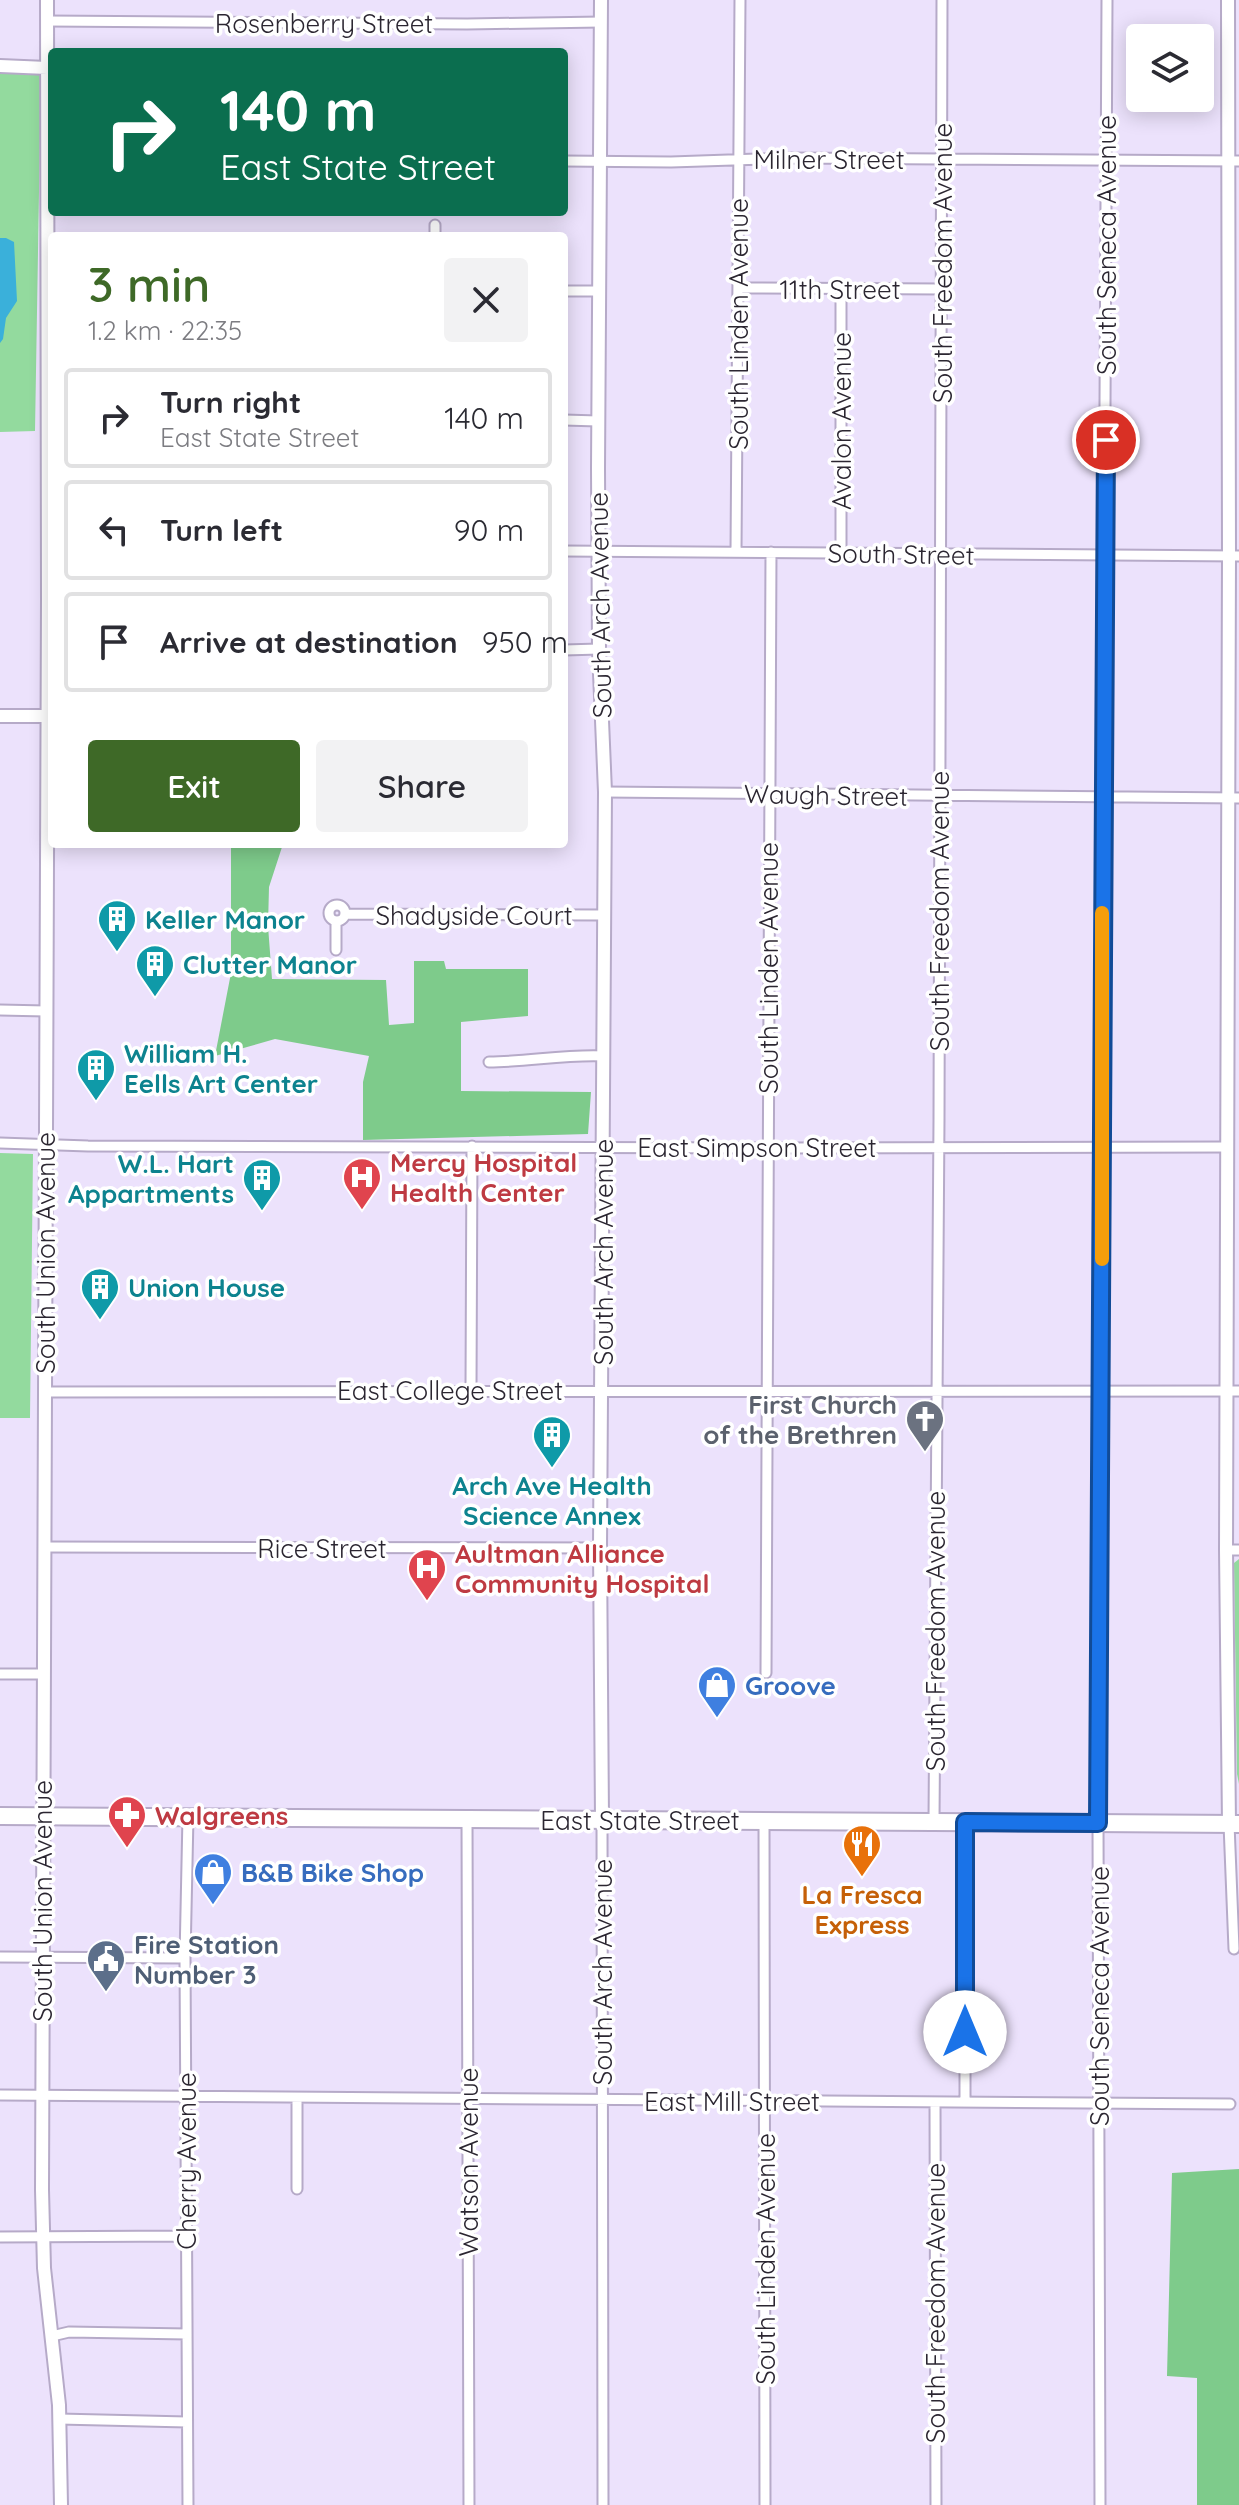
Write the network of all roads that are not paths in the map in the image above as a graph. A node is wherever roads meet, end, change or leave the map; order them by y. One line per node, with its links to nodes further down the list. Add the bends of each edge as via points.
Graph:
1 (47, 0): 7 (street, South Union Avenue)
2 (601, 0): 8 (street, South Arch Avenue)
3 (740, 0): 13 (street, South Linden Avenue)
4 (942, 0): 12 (street, South Freedom Avenue)
5 (1107, 0): 14 (street, South Seneca Avenue)
6 (1228, 0): 17 (street)
7 (47, 21): 8 (street, Rosenberry Street); 10 (street, South Union Avenue)
8 (601, 22): 16 (street, South Arch Avenue)
9 (0, 66): 10 (street)
10 (47, 68): 11 (street, South Union Avenue)
11 (48, 98)
12 (942, 159): 13 (street, Milner Street); 14 (street, Milner Street); 22 (street, South Freedom Avenue)
13 (739, 160): 16 (street, Milner Street); 20 (street, South Linden Avenue)
14 (1107, 160): 17 (street, Milner Street); 34 (street, South Seneca Avenue)
15 (568, 161): 16 (street, Milner Street)
16 (600, 161): 24 (street, South Arch Avenue)
17 (1234, 161): 25 (street)
18 (435, 225): 19 (street)
19 (435, 232)
20 (739, 288): 21 (street, 11th Street); 30 (street, South Linden Avenue)
21 (841, 289): 22 (street, 11th Street); 32 (street, Avalon Avenue)
22 (942, 289): 33 (street, South Freedom Avenue)
23 (568, 291): 24 (street)
24 (600, 291): 27 (street, South Arch Avenue)
25 (1234, 360): 35 (street)
26 (568, 420): 27 (street)
27 (598, 421): 29 (street, South Arch Avenue)
28 (568, 551): 29 (street, South Street)
29 (599, 551): 30 (street, South Street); 37 (street, South Arch Avenue)
30 (736, 551): 31 (street, South Street)
31 (771, 552): 32 (street, South Street); 42 (street, South Linden Avenue)
32 (841, 554): 33 (street, South Street)
33 (941, 555): 34 (street, South Street); 43 (street, South Freedom Avenue)
34 (1104, 556): 35 (street, South Street); 44 (street, South Seneca Avenue)
35 (1234, 556): 45 (street)
36 (48, 573): 40 (street, South Union Avenue)
37 (599, 649): 38 (street); 41 (street, South Arch Avenue)
38 (568, 650)
39 (0, 716): 40 (street)
40 (47, 716): 51 (street, South Union Avenue)
41 (605, 792): 42 (street, Waugh Street); 47 (street, South Arch Avenue)
42 (769, 794): 43 (street, Waugh Street); 62 (street, South Linden Avenue)
43 (938, 796): 44 (street, Waugh Street); 59 (street, South Freedom Avenue)
44 (1103, 797): 45 (street, Waugh Street); 60 (street, South Seneca Avenue)
45 (1234, 798): 54 (street)
46 (345, 914): 47 (street, Shadyside Court); 48 (street, Shadyside Court); 48 (street, Shadyside Court, via 341,906 332,906 329,917)
47 (604, 915): 52 (street, South Arch Avenue)
48 (336, 922): 49 (street)
49 (336, 950)
50 (0, 1010): 51 (street)
51 (46, 1011): 56 (street, South Union Avenue)
52 (604, 1056): 53 (street); 58 (street, South Arch Avenue)
53 (489, 1062)
54 (1233, 1082): 61 (street)
55 (0, 1143): 56 (street, East Simpson Street)
56 (45, 1145): 57 (street, East Simpson Street); 70 (street, South Union Avenue)
57 (472, 1146): 58 (street, East Simpson Street); 64 (street)
58 (603, 1146): 62 (street, East Simpson Street); 65 (street, South Arch Avenue)
59 (939, 1147): 60 (street, East Simpson Street); 62 (street, East Simpson Street); 67 (street, South Freedom Avenue)
60 (1102, 1147): 61 (street, East Simpson Street); 68 (street, South Seneca Avenue)
61 (1228, 1147): 63 (street)
62 (767, 1148): 66 (street, South Linden Avenue)
63 (1233, 1229): 69 (street)
64 (471, 1390): 65 (street, East College Street); 70 (street, East College Street)
65 (602, 1390): 66 (street, East College Street); 72 (street, South Arch Avenue)
66 (766, 1391): 67 (street, East College Street); 74 (street, South Linden Avenue)
67 (936, 1391): 68 (street, East College Street); 83 (street, South Freedom Avenue)
68 (1101, 1391): 69 (street, East College Street); 85 (street, South Seneca Avenue)
69 (1233, 1391): 73 (street)
70 (45, 1392): 71 (street, South Union Avenue)
71 (44, 1547): 72 (street, Rice Street); 76 (street, South Union Avenue)
72 (600, 1548): 81 (street, South Arch Avenue)
73 (1233, 1550): 86 (street)
74 (766, 1673)
75 (0, 1674): 76 (street)
76 (43, 1674): 78 (street, South Union Avenue)
77 (0, 1816): 78 (highway, East State Street)
78 (41, 1816): 79 (highway, East State Street); 88 (street, South Union Avenue)
79 (188, 1816): 80 (highway, East State Street); 90 (street, Cherry Avenue)
80 (467, 1819): 81 (highway, East State Street); 95 (street, Watson Avenue)
81 (602, 1819): 82 (highway, East State Street); 96 (street, South Arch Avenue)
82 (764, 1821): 83 (highway, East State Street); 97 (street, South Linden Avenue)
83 (934, 1821): 84 (highway, East State Street)
84 (965, 1822): 85 (highway, East State Street); 99 (street)
85 (1098, 1823): 86 (highway, East State Street); 100 (street, South Seneca Avenue)
86 (1234, 1824): 87 (street)
87 (1234, 1949)
88 (43, 1956): 89 (street); 90 (street); 92 (street, South Union Avenue)
89 (0, 1957)
90 (185, 1958): 93 (street, Cherry Avenue)
91 (0, 2095): 92 (street, East Mill Street)
92 (42, 2097): 93 (street, East Mill Street); 105 (street, South Union Avenue)
93 (186, 2098): 94 (street, East Mill Street); 103 (street, Cherry Avenue)
94 (297, 2098): 95 (street, East Mill Street); 102 (street)
95 (468, 2100): 96 (street, East Mill Street); 112 (street, Watson Avenue)
96 (602, 2101): 97 (street, East Mill Street); 113 (street, South Arch Avenue)
97 (765, 2101): 98 (street, East Mill Street); 114 (street, South Linden Avenue)
98 (935, 2102): 99 (street, East Mill Street); 115 (street, South Freedom Avenue)
99 (965, 2102): 100 (street, East Mill Street)
100 (1099, 2103): 101 (street, East Mill Street); 116 (street, South Seneca Avenue)
101 (1230, 2104)
102 (297, 2189)
103 (186, 2236): 105 (street); 106 (street, Cherry Avenue)
104 (0, 2237): 105 (street)
105 (42, 2237): 107 (street, South Union Avenue)
106 (187, 2334): 107 (street); 109 (street, Cherry Avenue)
107 (52, 2336): 108 (street, South Union Avenue)
108 (59, 2419): 109 (street); 110 (street, South Union Avenue)
109 (187, 2422): 111 (street, Cherry Avenue)
110 (61, 2505)
111 (188, 2505)
112 (469, 2505)
113 (603, 2505)
114 (765, 2505)
115 (936, 2505)
116 (1100, 2505)

